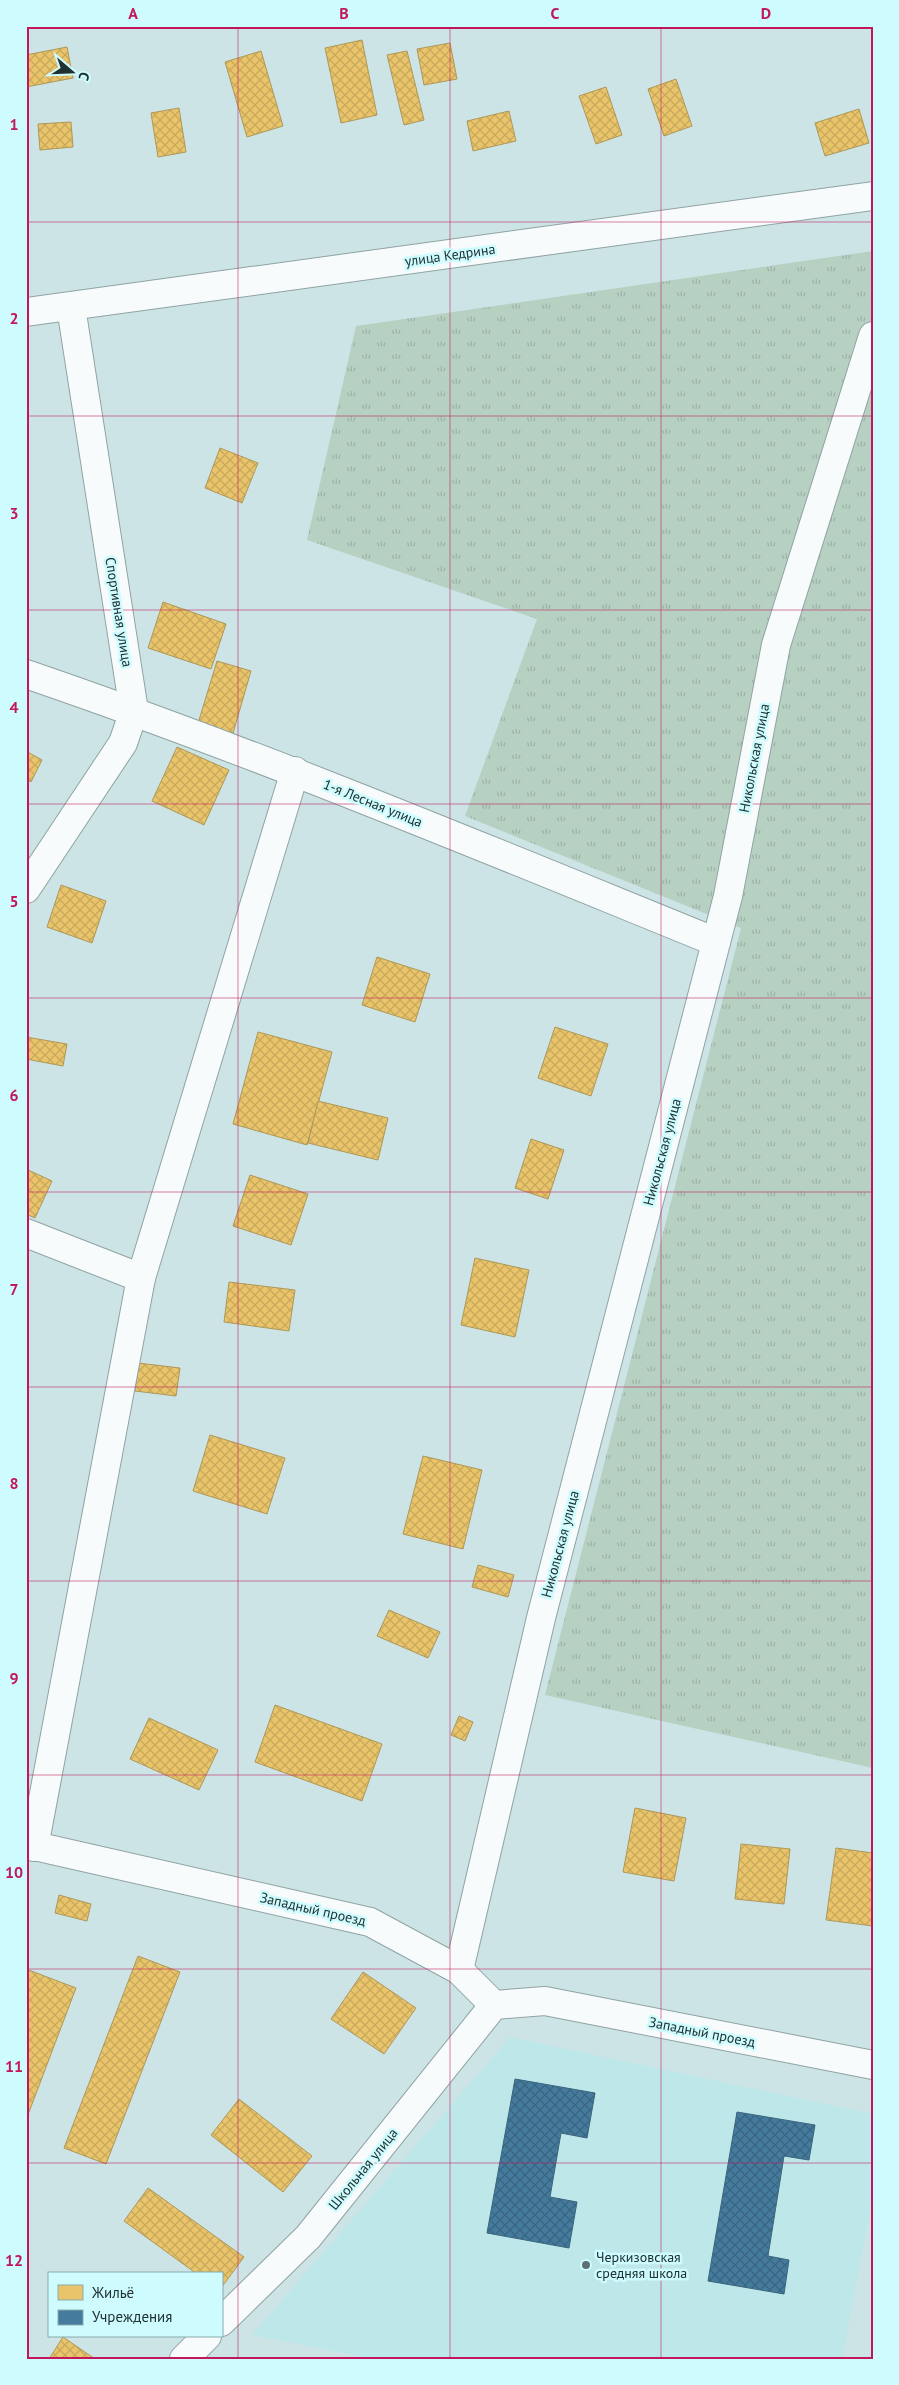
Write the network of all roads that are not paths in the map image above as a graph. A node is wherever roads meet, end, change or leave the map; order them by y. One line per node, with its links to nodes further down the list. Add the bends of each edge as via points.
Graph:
1 (873, 196): 2 (street, улица Кедрина)
2 (71, 307): 3 (street, улица Кедрина); 6 (street, Спортивная улица)
3 (26, 312)
4 (873, 336): 9 (street, Никольская улица, via 776,645 728,896)
5 (26, 674): 6 (street, 1-я Лесная улица)
6 (134, 711): 7 (street, 1-я Лесная улица); 8 (street, Спортивная улица, via 123,743)
7 (295, 771): 9 (street, 1-я Лесная улица); 11 (street)
8 (26, 889)
9 (716, 942): 13 (street, Никольская улица, via 541,1618)
10 (26, 1233): 11 (street)
11 (141, 1278): 12 (street)
12 (30, 1845): 13 (street, Западный проезд, via 370,1922)
13 (459, 1970): 14 (street, Западный проезд)
14 (494, 2005): 15 (street, Западный проезд, via 545,2000); 16 (street, Школьная улица, via 308,2238)
15 (873, 2065)
16 (222, 2321)
17 (205, 2338): 18 (street)
18 (184, 2359)

